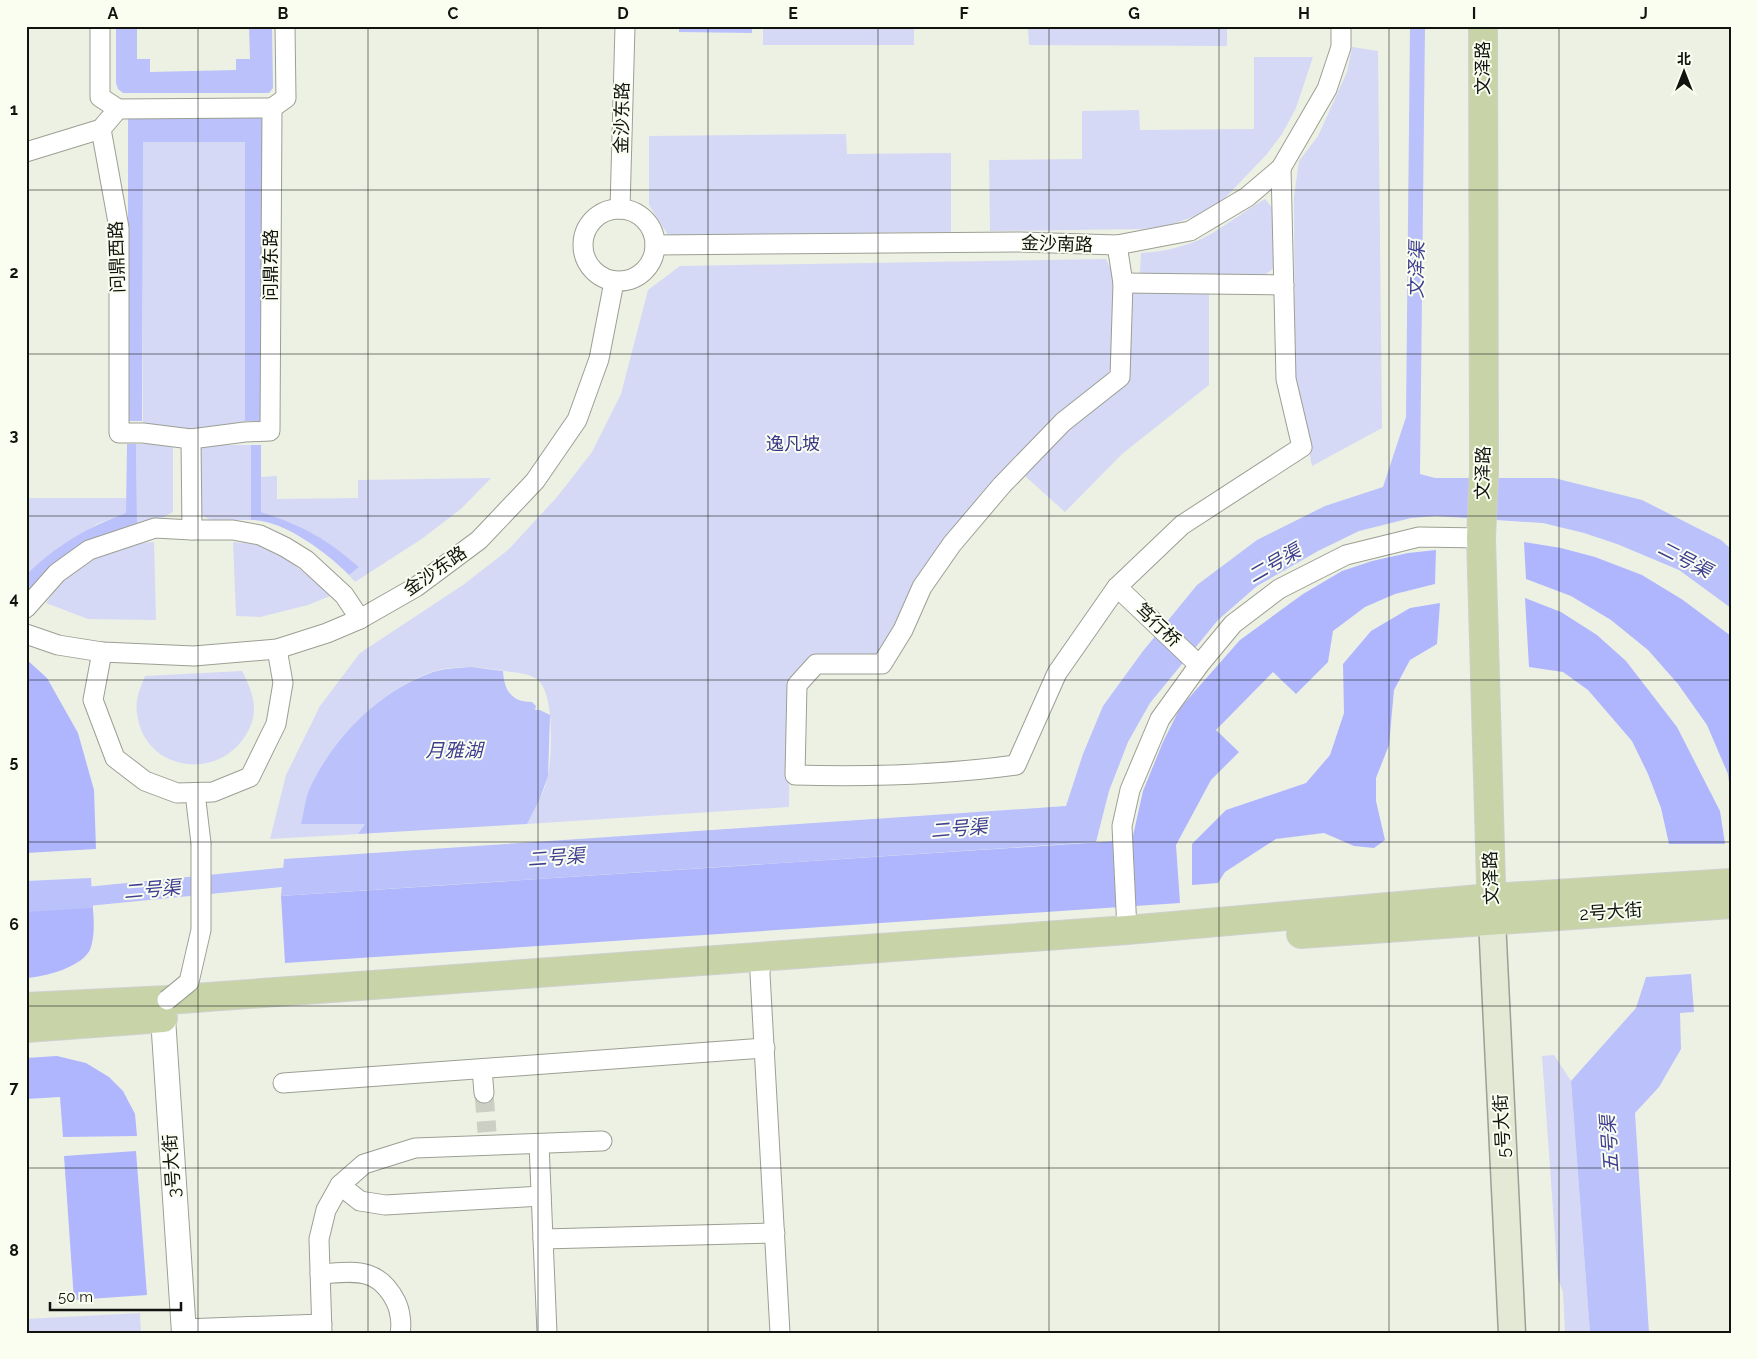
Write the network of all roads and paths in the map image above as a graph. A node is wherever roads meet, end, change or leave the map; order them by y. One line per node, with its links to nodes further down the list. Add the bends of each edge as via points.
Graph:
1 (100, 26): 6 (street, via 100,98)
2 (285, 26): 7 (street, via 286,98)
3 (625, 26): 11 (street, 金沙东路)
4 (1341, 26): 10 (street, 金沙南路, via 1341,47 1327,89)
5 (1483, 26): 19 (main road, 文泽路)
6 (118, 108): 7 (street); 8 (street)
7 (272, 108): 17 (street, 问鼎东路, via 270,432)
8 (101, 129): 9 (street); 17 (street, 问鼎西路, via 119,228 119,433)
9 (26, 152)
10 (1281, 168): 13 (street, 金沙南路, via 1247,197 1190,231); 16 (street)
11 (620, 209): 12 (street, via 638,214 647,222); 14 (street, via 603,212 593,219 582,239 582,251 593,272)
12 (656, 245): 13 (street, 金沙南路, via 1020,242); 14 (street, via 653,258 638,276)
13 (1117, 245): 15 (street)
14 (614, 282): 22 (street, 金沙东路, via 599,359 577,420 535,481 479,540 416,587)
15 (1123, 283): 16 (street); 20 (street, via 1120,377 1063,422 952,544 922,586 903,630 882,664 816,664 796,685 795,775 919,774 1016,765 1057,672)
16 (1284, 284): 20 (street, via 1286,379 1302,447 1182,525)
17 (191, 439): 18 (street)
18 (192, 530): 21 (street, via 155,528 89,550 57,573); 22 (street, via 233,530 260,535 285,547 306,560 344,595)
19 (1482, 534): 26 (street, via 1419,537 1346,555 1279,589 1233,624); 30 (main road, 文泽路)
20 (1117, 586): 26 (street, 笃行桥)
21 (26, 608)
22 (360, 619): 24 (street, 金沙东路)
23 (26, 634): 25 (street, 金沙东路, via 58,645)
24 (277, 649): 25 (street, 金沙东路, via 194,656); 27 (street, via 282,683 276,724 250,777 214,792)
25 (102, 652): 27 (street, via 93,700 115,758 145,781 177,793)
26 (1197, 662): 31 (street, via 1160,719 1130,790 1122,826)
27 (195, 793): 34 (street, bridge, via 201,843 201,930 189,982)
28 (1731, 883): 30 (main road)
29 (1731, 904): 30 (main road, 2号大街)
30 (1492, 909): 31 (main road); 32 (main road); 52 (main road, 5号大街)
31 (1127, 930): 32 (main road)
32 (761, 965): 34 (main road); 36 (street)
33 (26, 1007): 34 (main road)
34 (165, 1009): 35 (main road); 48 (street, 3号大街)
35 (26, 1028)
36 (764, 1048): 37 (street); 44 (street)
37 (482, 1069): 38 (street); 39 (street)
38 (283, 1083)
39 (484, 1093)
40 (602, 1141): 41 (street)
41 (539, 1144): 42 (street, via 488,1138 414,1148 364,1164); 43 (street)
42 (340, 1185): 43 (street, via 360,1201 385,1205); 46 (street, via 326,1210 319,1239)
43 (541, 1196): 45 (street)
44 (775, 1233): 45 (street); 51 (street)
45 (543, 1240): 50 (street)
46 (320, 1274): 47 (street); 49 (street, via 354,1272 371,1275 390,1289 399,1307)
47 (322, 1328): 48 (street)
48 (184, 1331)
49 (400, 1333)
50 (547, 1333)
51 (780, 1333)
52 (1512, 1333)

